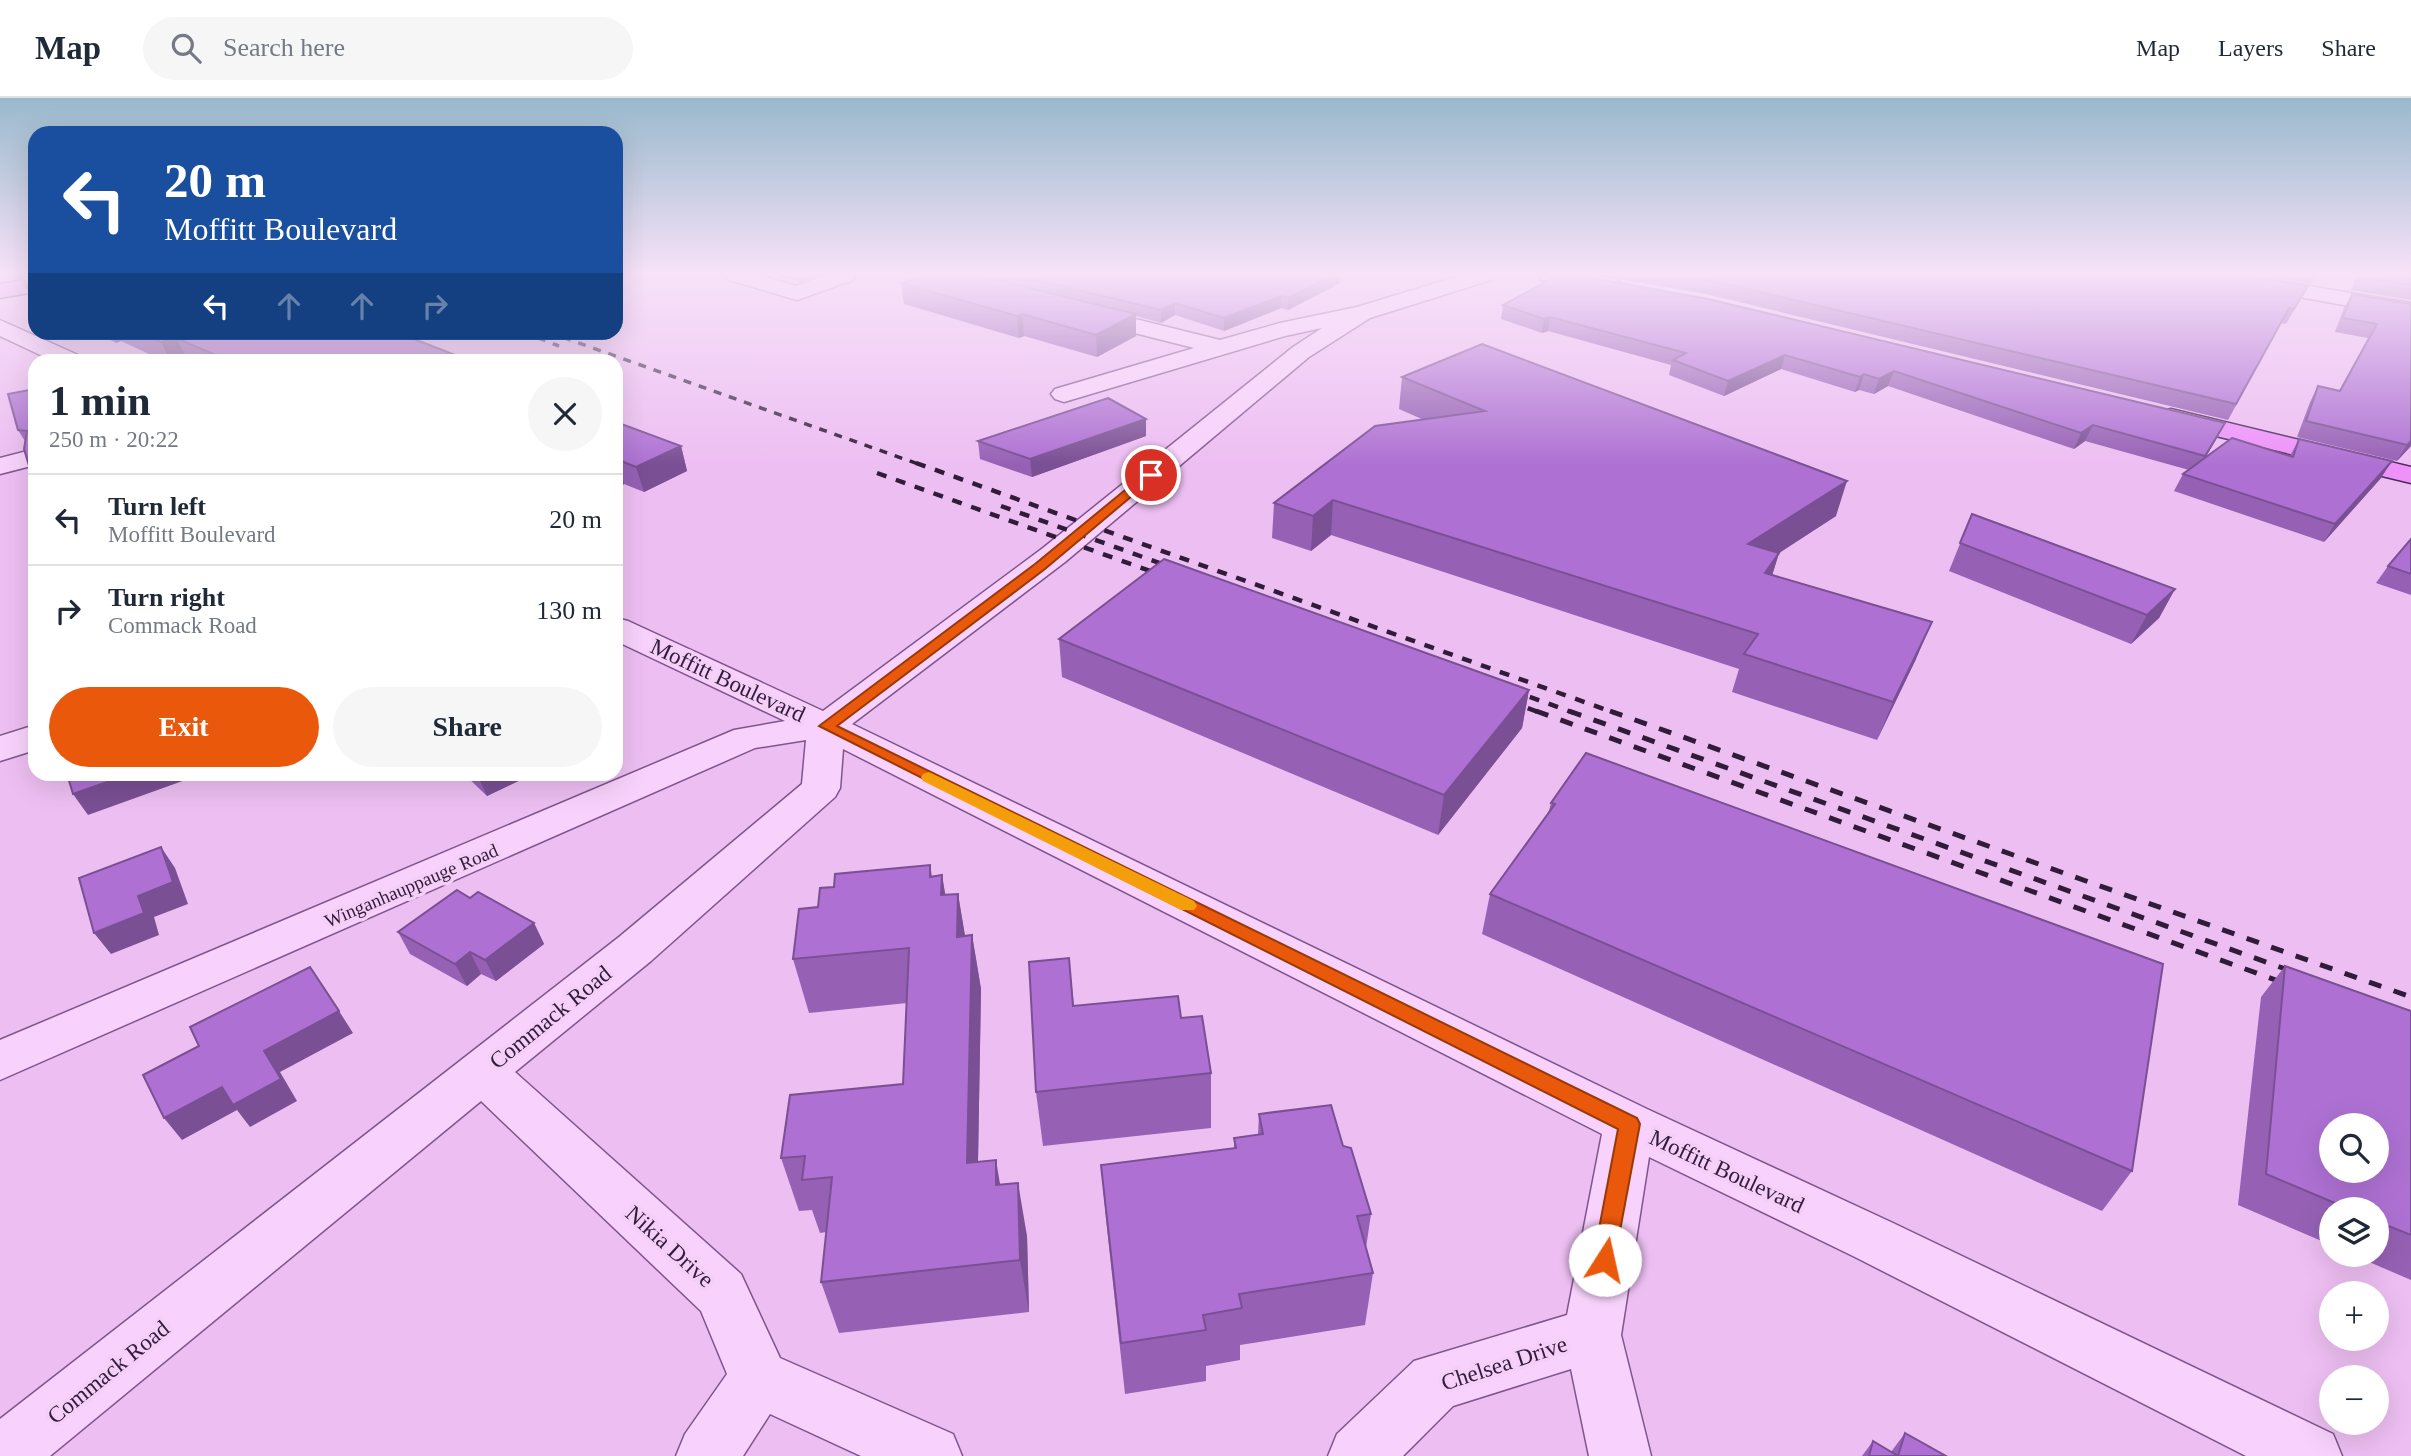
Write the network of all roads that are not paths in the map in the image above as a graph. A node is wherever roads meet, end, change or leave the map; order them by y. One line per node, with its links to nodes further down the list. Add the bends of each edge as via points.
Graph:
1 (24, 338): 8 (street)
2 (1182, 338): 6 (street)
3 (1252, 338): 6 (street)
4 (1261, 338): 7 (street)
5 (1322, 338): 7 (street)
6 (1220, 348): 9 (street)
7 (1301, 352): 15 (street, via 1054,555)
8 (56, 354)
9 (1064, 394)
10 (2153, 413): 13 (main road)
11 (28, 459): 12 (street)
12 (0, 466)
13 (2411, 475)
14 (623, 631): 15 (street, Moffitt Boulevard)
15 (826, 726): 18 (street, Winganhauppauge Road, via 747,738); 19 (street, Commack Road, via 821,788 635,949); 20 (street, Moffitt Boulevard)
16 (28, 739): 17 (street)
17 (0, 749)
18 (0, 1061)
19 (482, 1072): 22 (street, Nikia Drive, via 721,1293); 23 (street, Commack Road)
20 (1629, 1124): 21 (street, Chelsea Drive); 28 (street, Moffitt Boulevard)
21 (1592, 1335): 26 (street, Chelsea Drive, via 1435,1382); 27 (street, Chelsea Drive)
22 (758, 1379): 24 (street); 25 (street)
23 (2, 1456)
24 (707, 1456)
25 (931, 1456)
26 (1359, 1456)
27 (1620, 1456)
28 (2311, 1456)

